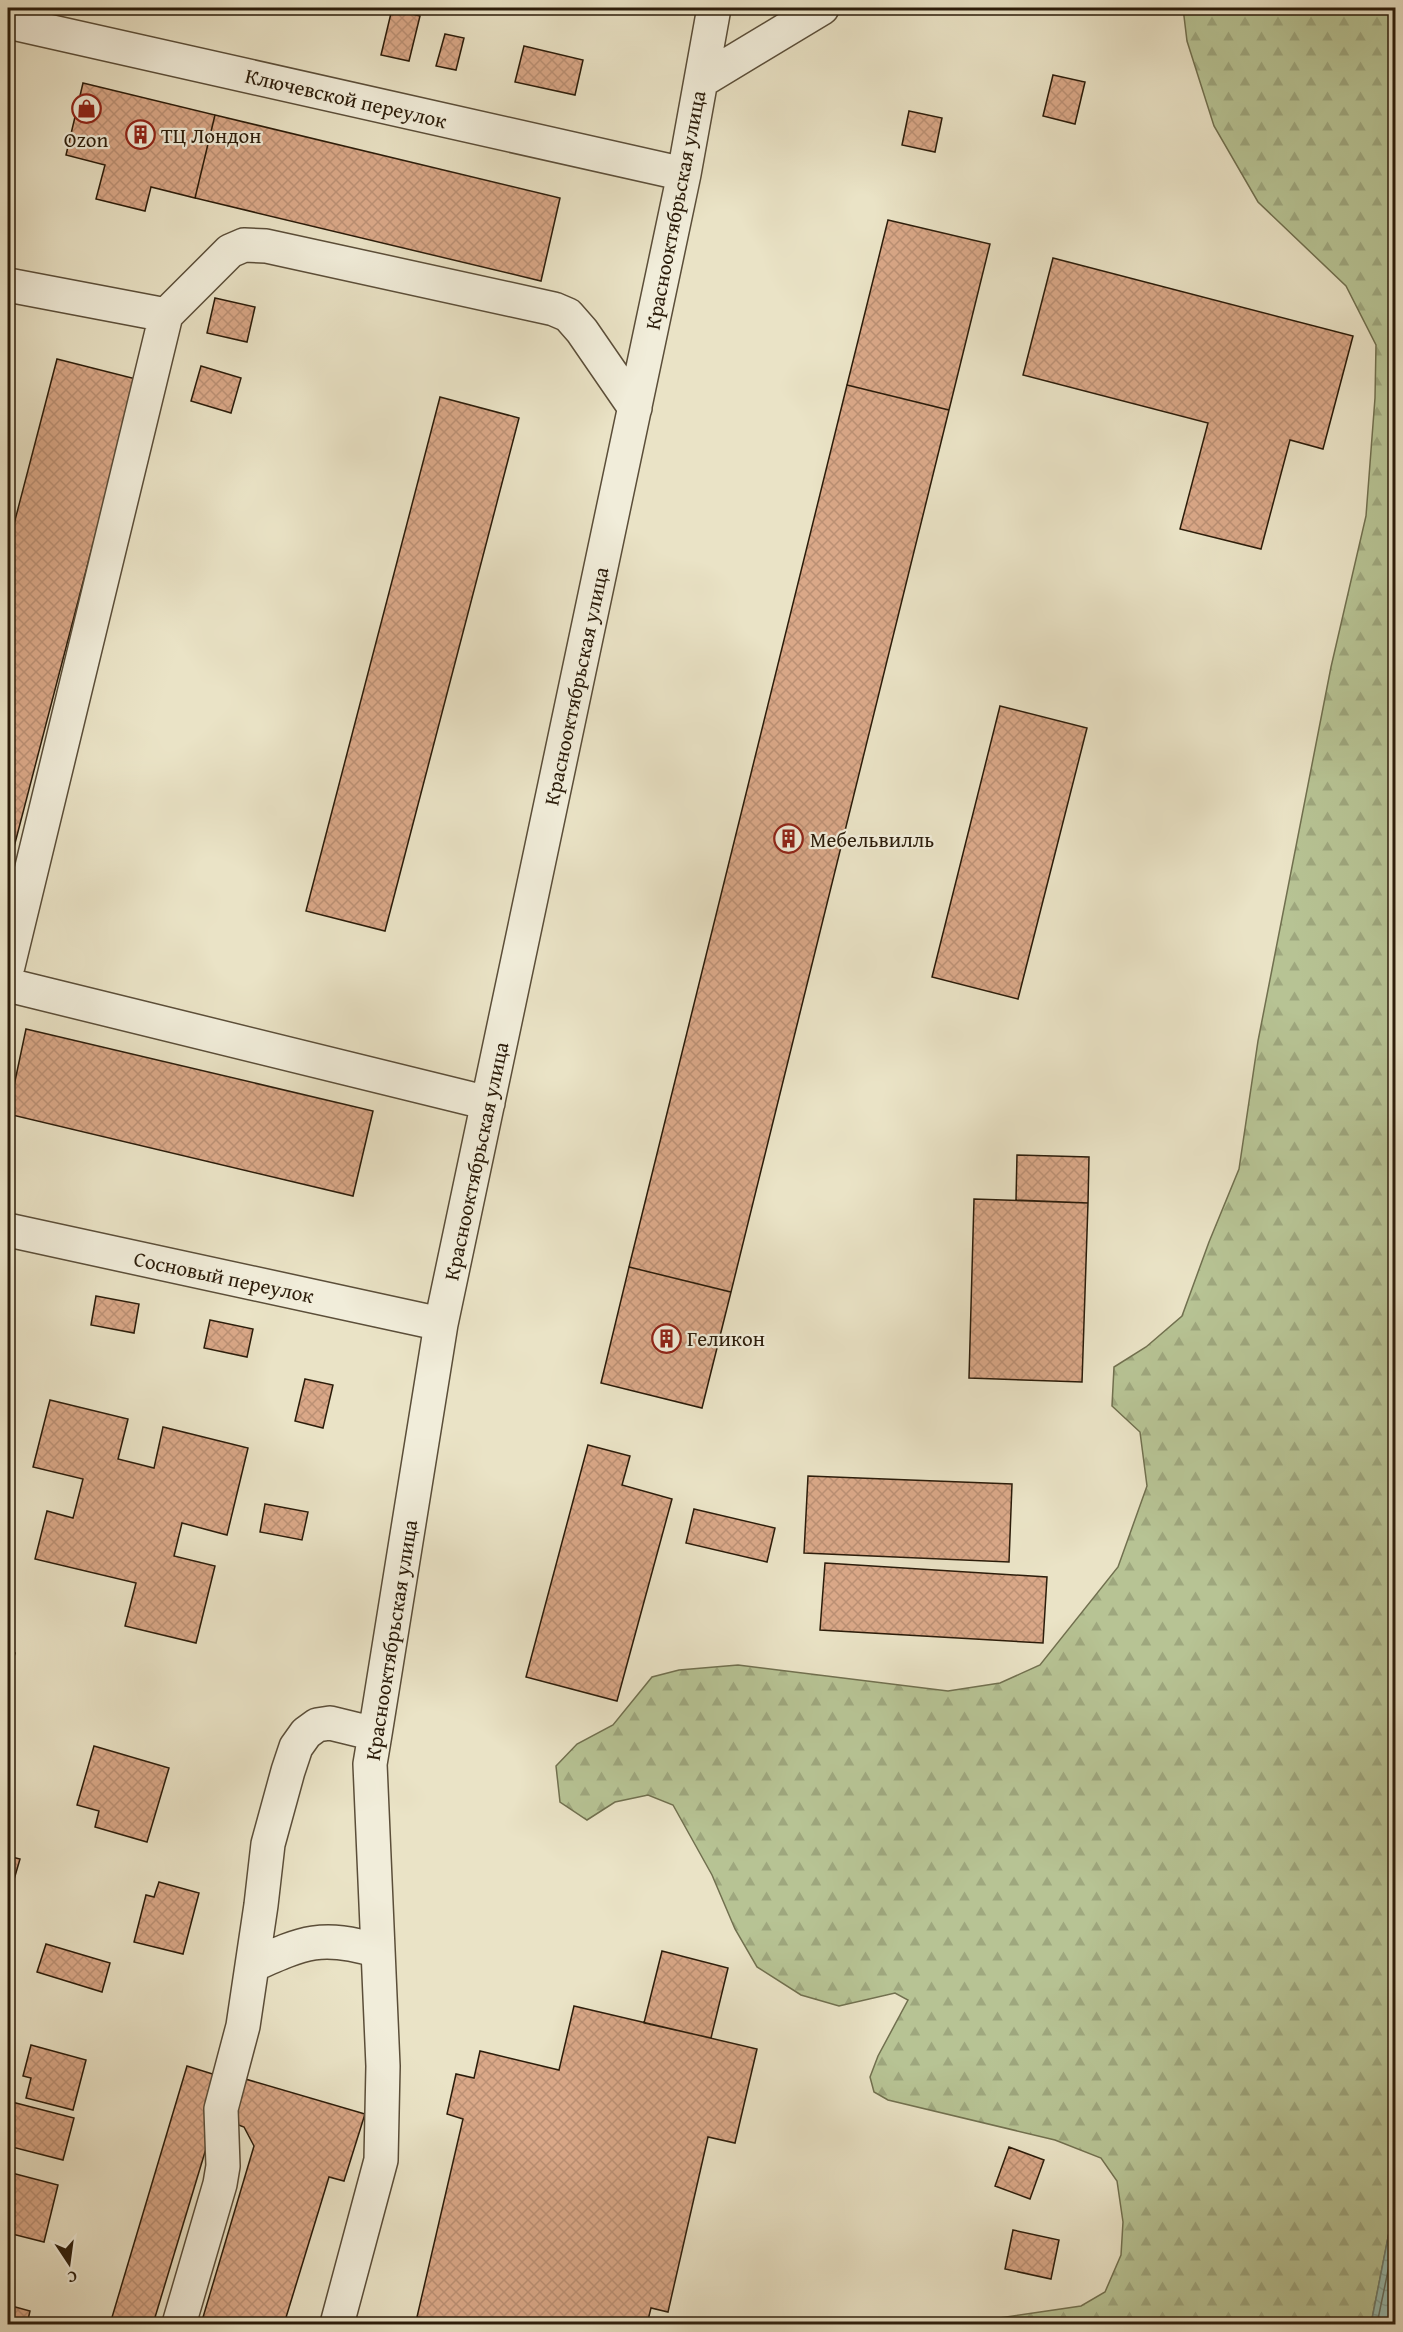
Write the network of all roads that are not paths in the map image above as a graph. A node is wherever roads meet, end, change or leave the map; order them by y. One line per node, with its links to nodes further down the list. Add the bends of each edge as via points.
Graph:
1 (714, 8): 4 (street, Краснооктябрьская улица)
2 (822, 8): 4 (street)
3 (8, 22): 5 (street, Ключевской переулок)
4 (701, 81): 5 (street, Краснооктябрьская улица)
5 (684, 174): 8 (street, Краснооктябрьская улица)
6 (8, 285): 7 (street)
7 (166, 315): 8 (street, via 230,251 244,245 266,246 568,315); 9 (street)
8 (635, 408): 11 (street, Краснооктябрьская улица)
9 (8, 966)
10 (8, 985): 11 (street)
11 (488, 1103): 13 (street, Краснооктябрьская улица)
12 (8, 1230): 13 (street, Сосновый переулок)
13 (441, 1324): 14 (street, Краснооктябрьская улица)
14 (375, 1734): 15 (street, Краснооктябрьская улица, via 370,1764); 16 (street, via 330,1723 317,1725 296,1747 268,1844)
15 (378, 1951): 16 (street, via 348,1942 315,1942); 18 (street, Краснооктябрьская улица, via 383,2066 381,2160)
16 (252, 1965): 17 (street, via 243,2026 221,2109 220,2184)
17 (179, 2325)
18 (337, 2325)

